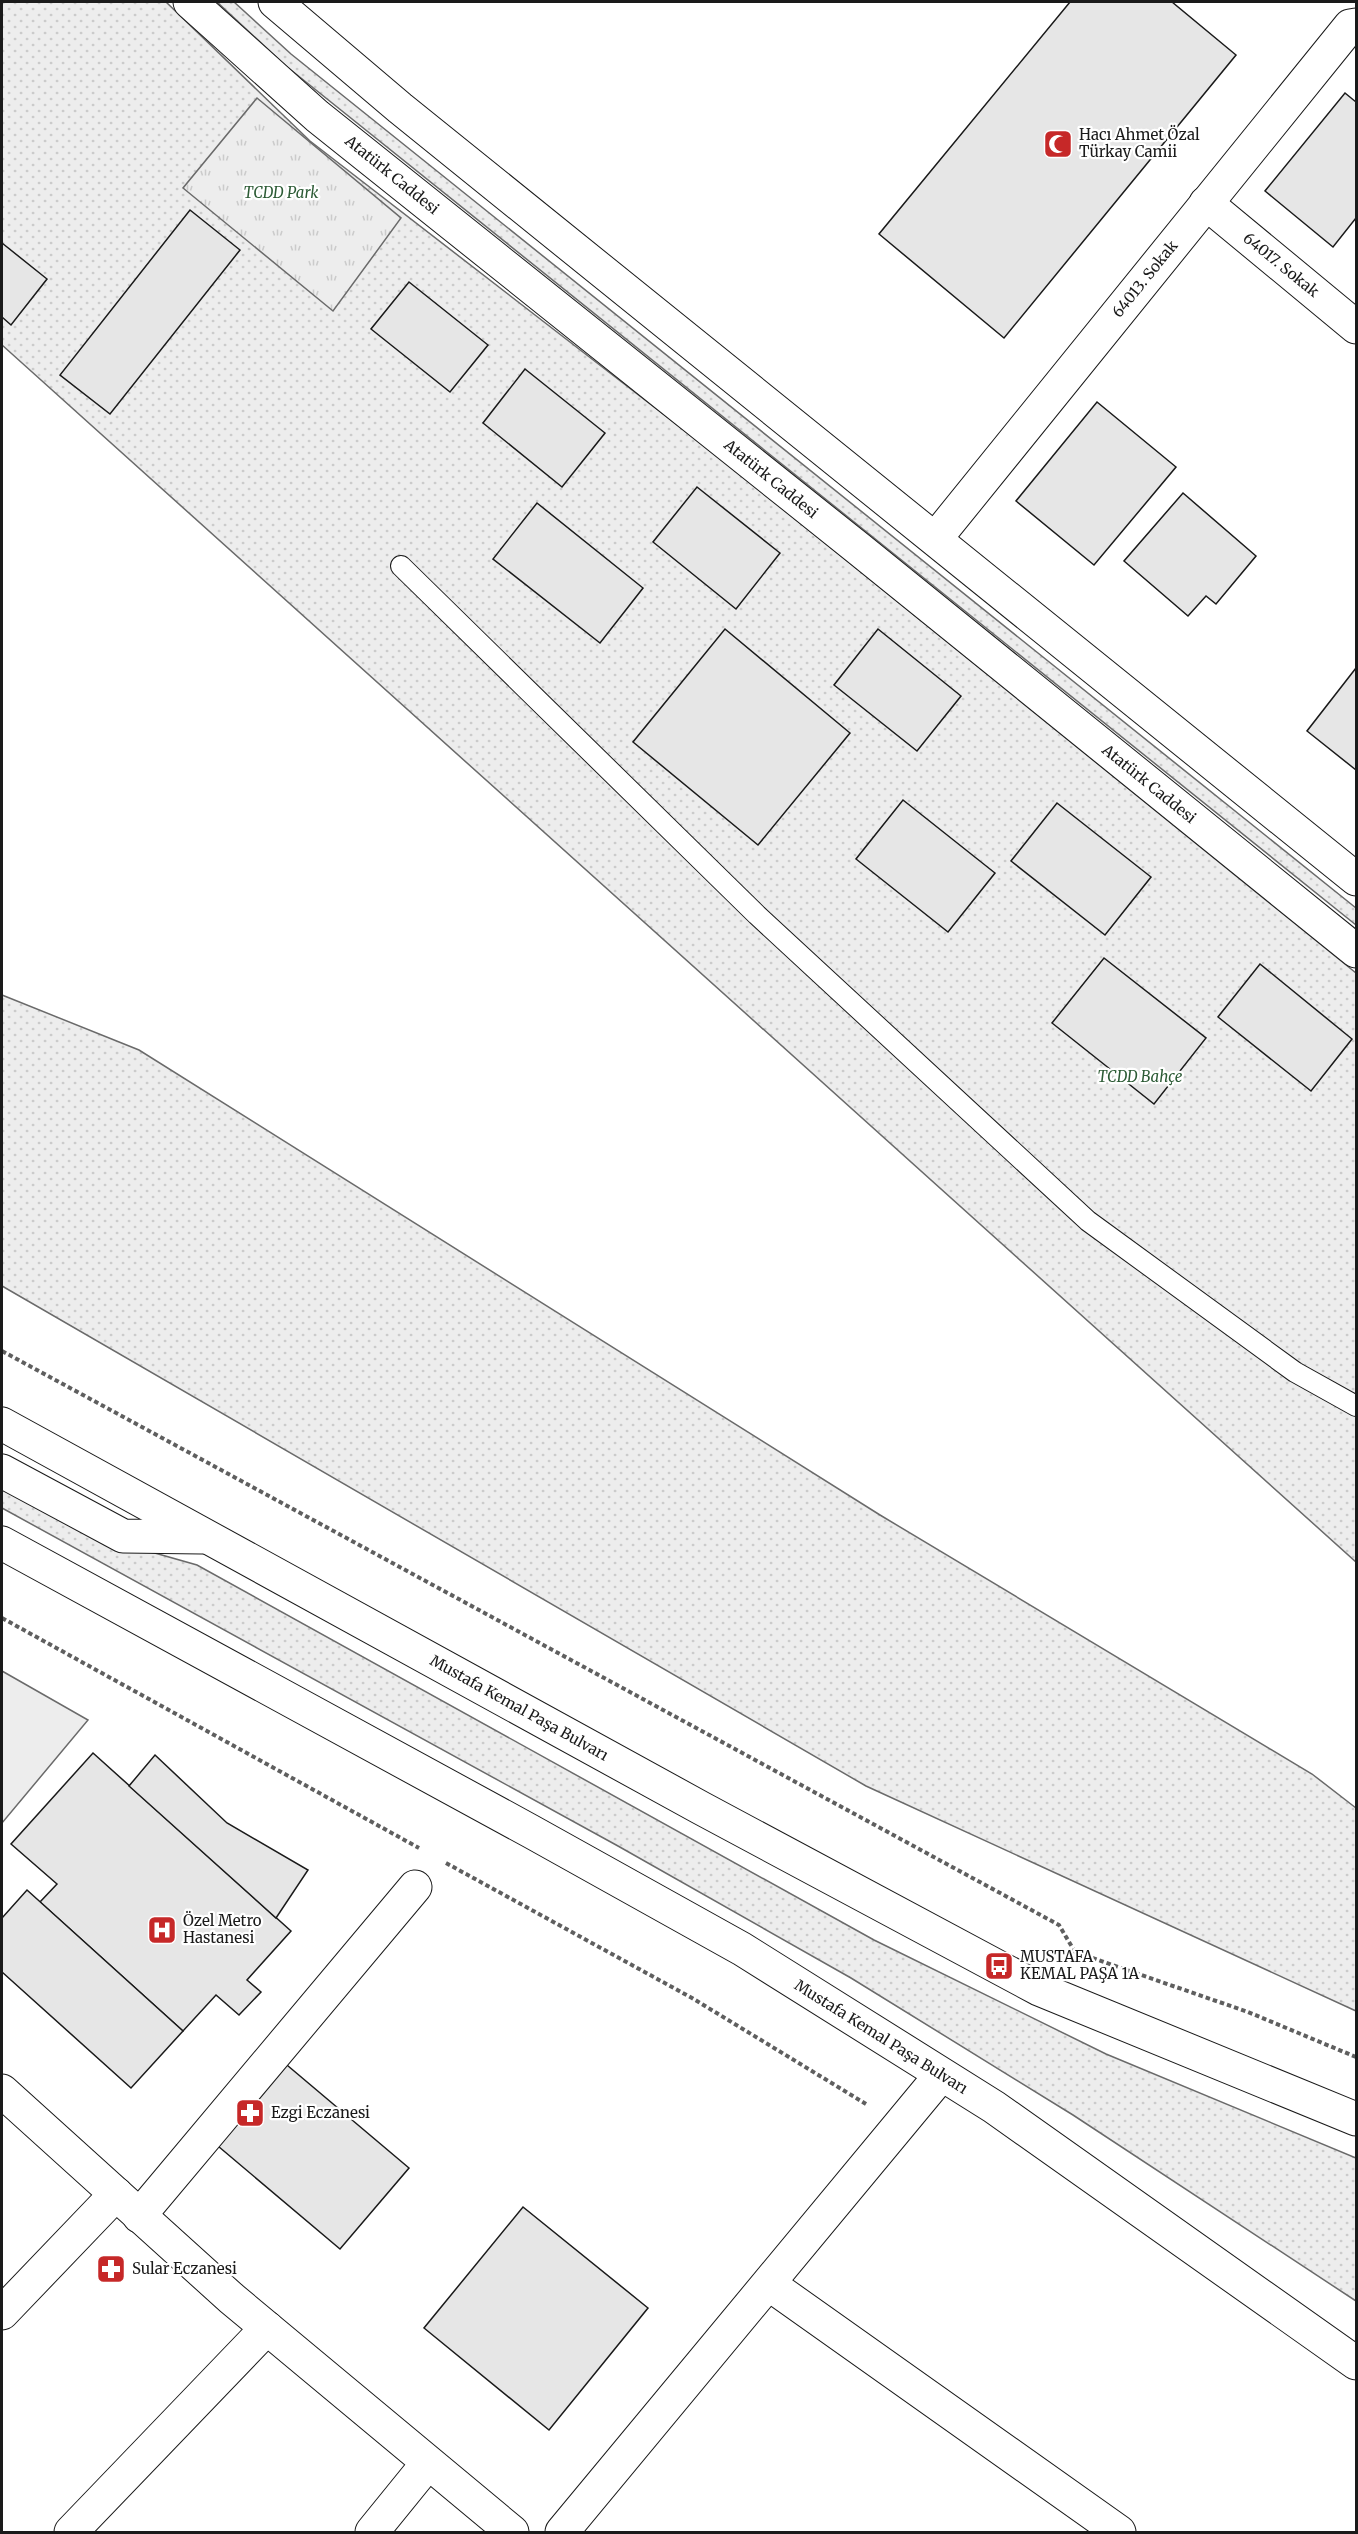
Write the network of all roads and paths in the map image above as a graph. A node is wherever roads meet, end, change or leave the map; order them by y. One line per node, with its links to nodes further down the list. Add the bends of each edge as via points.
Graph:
1 (190, 2): 11 (main road, Atatürk Caddesi, via 317,116)
2 (275, 2): 8 (main road, via 400,108)
3 (1352, 2): 4 (main road)
4 (1356, 6)
5 (1356, 25): 6 (main road, 64013. Sokak, via 1350,26)
6 (1206, 203): 7 (main road, 64017. Sokak); 8 (main road, 64013. Sokak)
7 (1356, 327)
8 (936, 538): 10 (main road)
9 (401, 566): 13 (lane, via 757,915 1088,1221 1295,1372)
10 (1356, 879)
11 (1356, 951)
12 (2, 1351): 22 (path, via 1059,1925 1075,1952 1248,2012)
13 (1356, 1406)
14 (2, 1424): 16 (main road, Mustafa Kemal Paşa Bulvarı)
15 (2, 1471): 16 (main road, via 123,1536)
16 (207, 1537): 25 (main road, Mustafa Kemal Paşa Bulvarı, via 1039,1989)
17 (2, 1544): 23 (main road, Mustafa Kemal Paşa Bulvarı, via 742,1949)
18 (2, 1618): 19 (path)
19 (420, 1848)
20 (441, 1860): 26 (path, via 692,1998)
21 (416, 1887): 28 (main road)
22 (1356, 2056)
23 (942, 2075): 26 (main road); 32 (main road, Mustafa Kemal Paşa Bulvarı)
24 (5, 2101): 27 (main road)
25 (1356, 2119)
26 (901, 2125): 29 (main road)
27 (116, 2194): 28 (main road); 30 (main road)
28 (140, 2216): 31 (main road)
29 (769, 2284): 37 (main road); 38 (main road)
30 (2, 2313)
31 (267, 2328): 33 (main road); 34 (main road)
32 (1356, 2363)
33 (428, 2463): 35 (main road); 36 (main road)
34 (71, 2532)
35 (372, 2532)
36 (512, 2532)
37 (562, 2532)
38 (1119, 2532)

